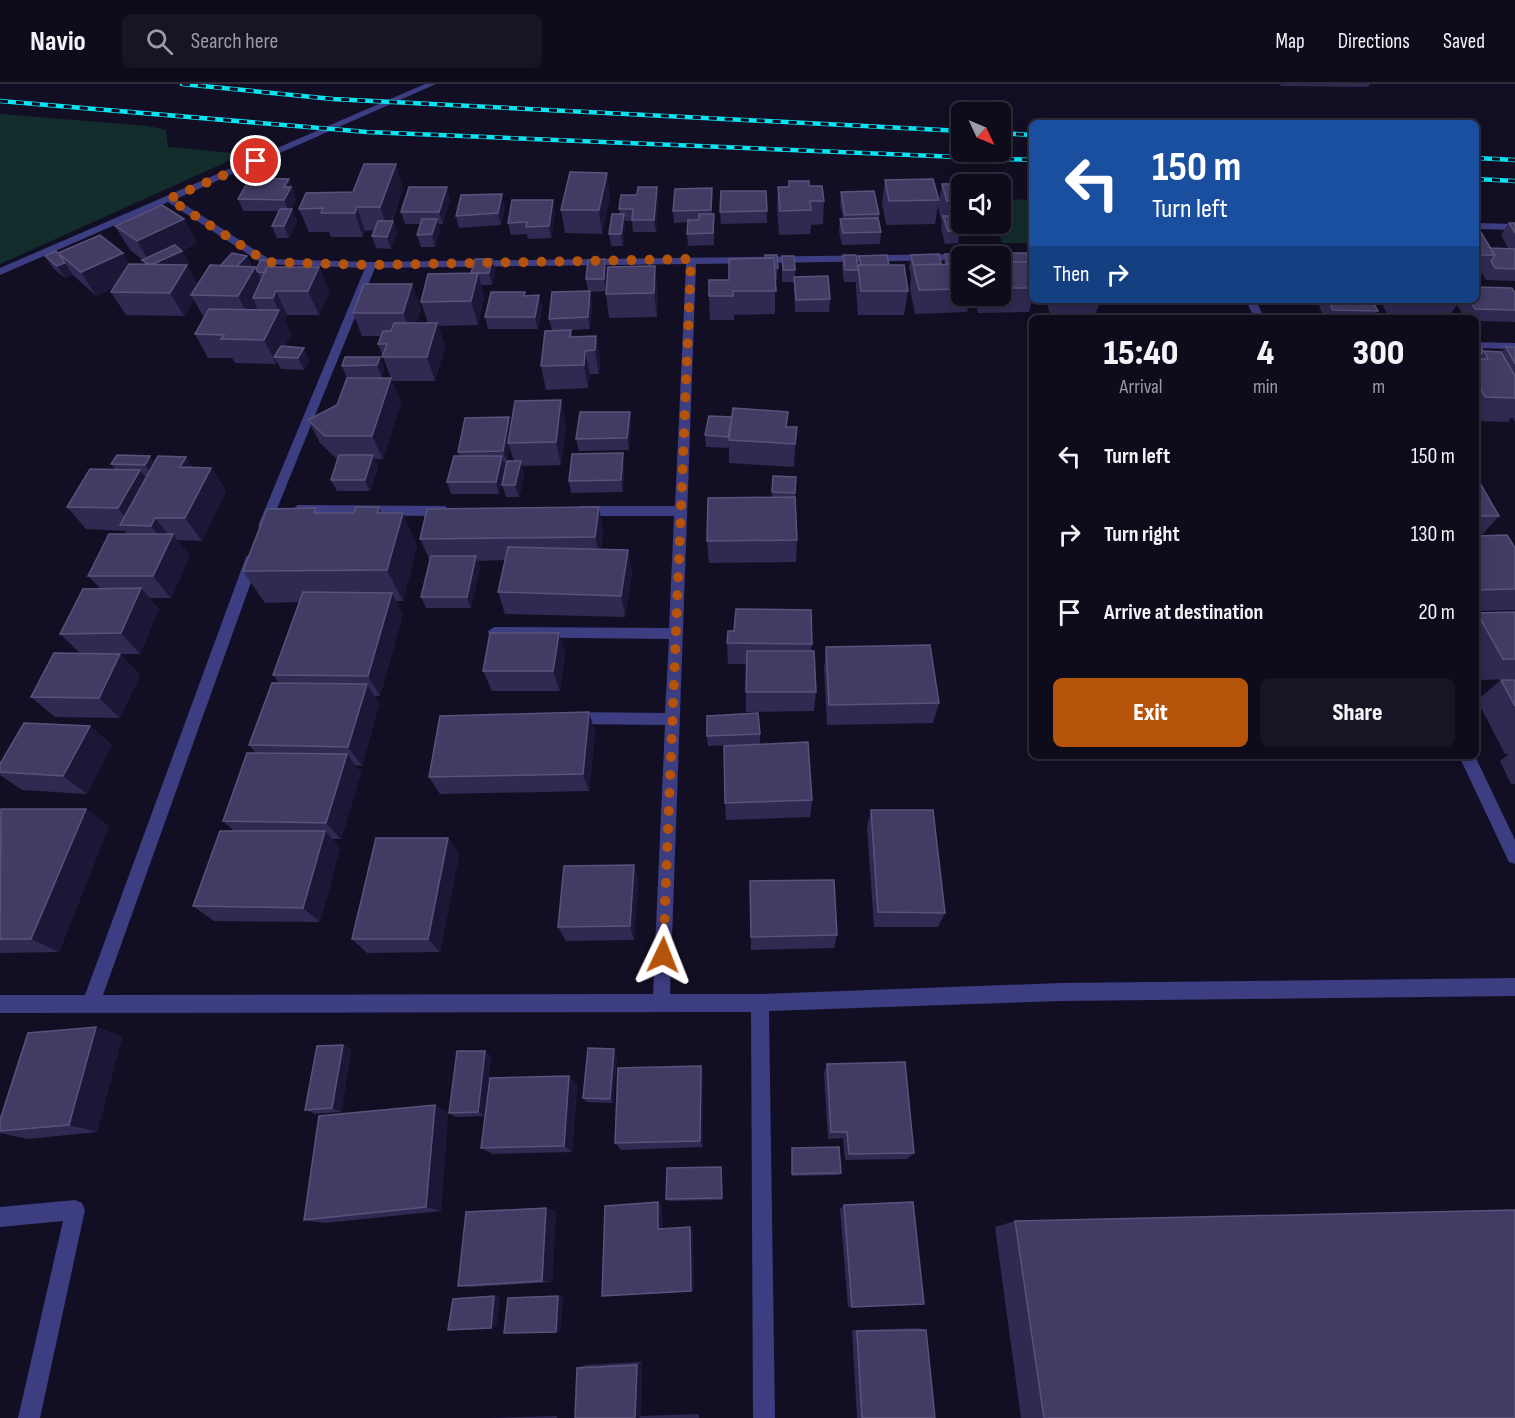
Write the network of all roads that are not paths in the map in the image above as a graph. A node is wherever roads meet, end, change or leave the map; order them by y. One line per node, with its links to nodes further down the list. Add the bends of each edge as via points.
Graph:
1 (432, 84): 2 (street)
2 (169, 199): 9 (street, via 267,262); 10 (street)
3 (1479, 226): 4 (street)
4 (1515, 227)
5 (1011, 256): 6 (street)
6 (1029, 256)
7 (951, 257): 8 (street)
8 (691, 259): 9 (street); 16 (street)
9 (371, 265): 13 (street)
10 (0, 272)
11 (1479, 345): 12 (street)
12 (1515, 346)
13 (270, 510): 14 (street); 24 (street)
14 (459, 511)
15 (564, 511): 16 (street)
16 (682, 512): 18 (street)
17 (494, 632): 18 (street)
18 (677, 634): 20 (street)
19 (555, 718): 20 (street)
20 (673, 719): 25 (street)
21 (1468, 759): 22 (street)
22 (1515, 857)
23 (1515, 987): 26 (street, via 1061,992)
24 (91, 1003): 25 (street); 27 (street)
25 (661, 1003): 26 (street)
26 (760, 1003): 30 (street)
27 (0, 1004)
28 (0, 1217): 29 (street, via 75,1210)
29 (29, 1418)
30 (764, 1418)

